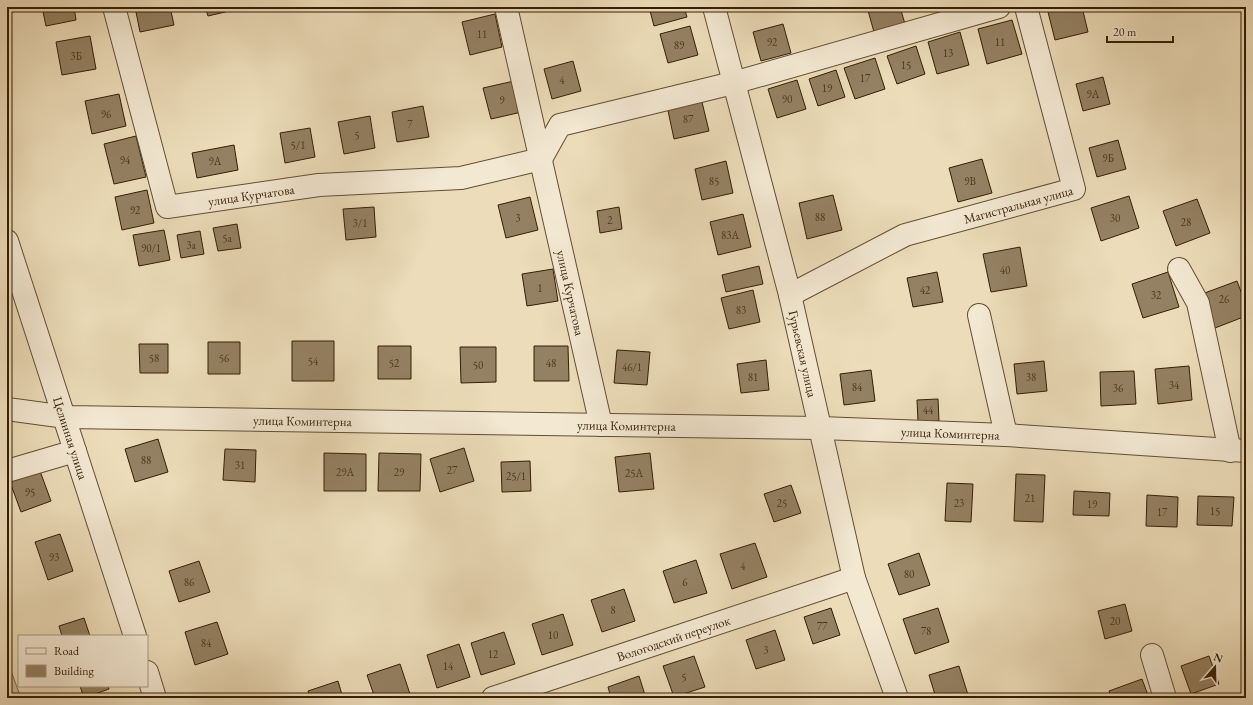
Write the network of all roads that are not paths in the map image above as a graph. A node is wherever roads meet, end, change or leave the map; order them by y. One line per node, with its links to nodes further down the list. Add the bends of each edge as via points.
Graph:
1 (114, 7): 8 (street, улица Курчатова, via 167,208 319,185 461,178)
2 (506, 7): 8 (street, улица Курчатова)
3 (714, 7): 7 (street, Гурьевская улица)
4 (999, 7): 6 (street)
5 (1026, 7): 11 (street, Магистральная улица, via 1074,189 905,235)
6 (936, 15): 7 (street)
7 (733, 83): 8 (street, via 560,124); 11 (street, Гурьевская улица)
8 (541, 160): 15 (street, улица Курчатова)
9 (7, 240): 14 (street, Целинная улица)
10 (1179, 269): 19 (street, via 1198,303)
11 (790, 295): 16 (street, Гурьевская улица)
12 (979, 315): 17 (street)
13 (7, 409): 14 (street, улица Коминтерна)
14 (66, 417): 15 (street, улица Коминтерна); 18 (street, Целинная улица)
15 (602, 425): 16 (street, улица Коминтерна)
16 (820, 428): 17 (street, улица Коминтерна); 21 (street, Гурьевская улица)
17 (1006, 435): 19 (street, улица Коминтерна)
18 (75, 451): 20 (street); 22 (street, Целинная улица)
19 (1238, 451)
20 (7, 471)
21 (854, 578): 26 (street, Вологодский переулок); 27 (street, Гурьевская улица)
22 (135, 635)
23 (1152, 655): 28 (street)
24 (148, 675): 25 (street)
25 (155, 698)
26 (493, 698)
27 (897, 698)
28 (1165, 698)

